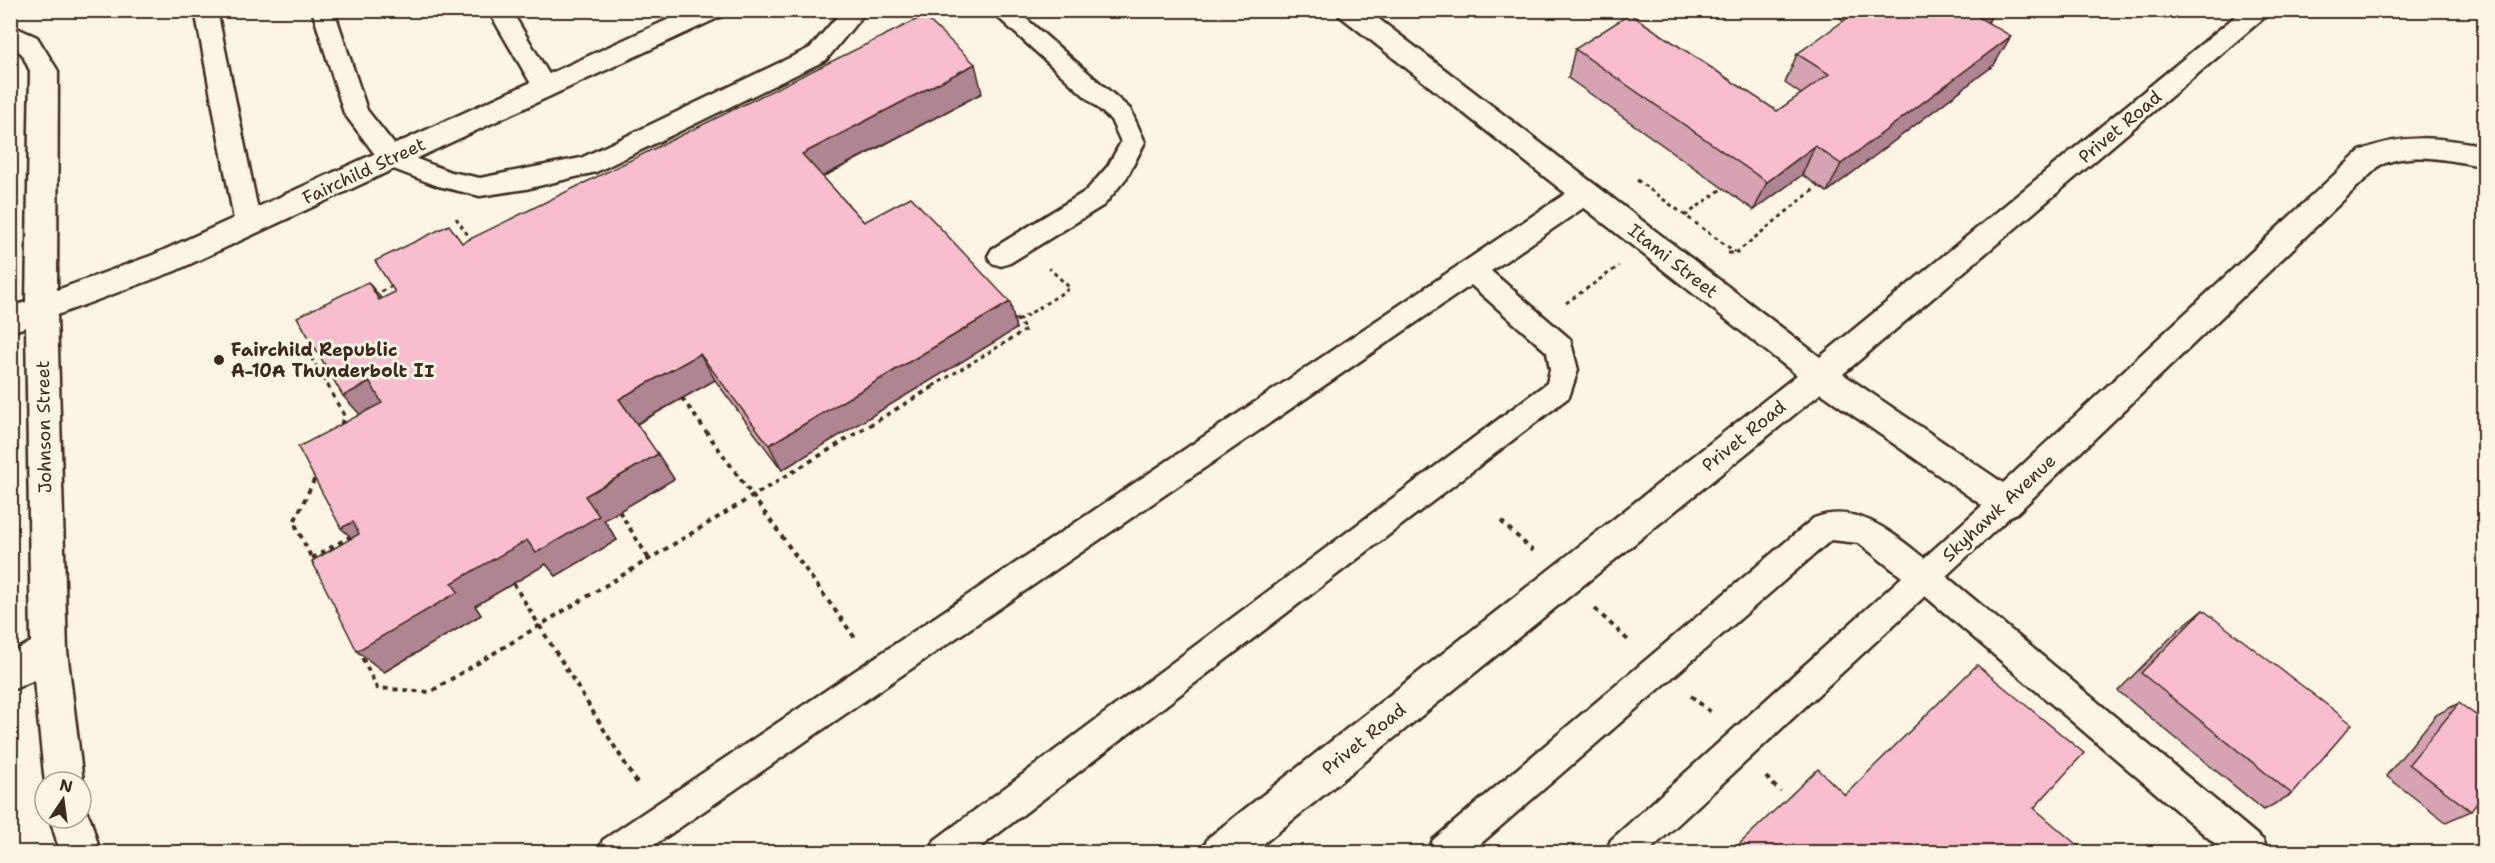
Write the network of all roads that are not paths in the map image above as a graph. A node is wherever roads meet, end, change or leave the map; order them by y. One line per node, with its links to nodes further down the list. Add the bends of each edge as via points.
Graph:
1 (206, 10): 14 (lane)
2 (322, 10): 12 (lane, via 356,113)
3 (713, 10): 10 (street, Fairchild Street)
4 (856, 10): 12 (lane, via 818,54 587,166 480,187 447,180)
5 (1001, 10): 15 (lane, via 1121,115 1133,142 1118,171 1095,198)
6 (1349, 10): 13 (street, Itami Street)
7 (2260, 10): 19 (street, Privet Road)
8 (503, 12): 10 (lane)
9 (10, 34): 17 (street, Johnson Street, via 36,51 44,71)
10 (545, 88): 12 (street, Fairchild Street)
11 (2484, 156): 20 (street, Skyhawk Avenue, via 2408,147 2388,149 2370,158)
12 (392, 159): 14 (street, Fairchild Street)
13 (1586, 194): 16 (lane); 19 (street, Itami Street)
14 (248, 225): 17 (street, Fairchild Street)
15 (1001, 256)
16 (1472, 270): 27 (lane); 28 (lane, via 1560,347 1564,370 1559,389)
17 (41, 311): 18 (street, Fairchild Street); 22 (street, Johnson Street)
18 (10, 320)
19 (1820, 375): 20 (street, Itami Street); 29 (street, Privet Road)
20 (2005, 503): 21 (lane, Skyhawk Avenue)
21 (1925, 577): 30 (lane, via 1866,531 1825,528); 31 (lane, Skyhawk Avenue); 32 (lane)
22 (49, 651): 23 (street); 24 (street, Johnson Street)
23 (10, 674)
24 (63, 770)
25 (74, 830): 26 (street)
26 (81, 852)
27 (615, 852)
28 (947, 852)
29 (1222, 852)
30 (1445, 852)
31 (1623, 852)
32 (2251, 852)

